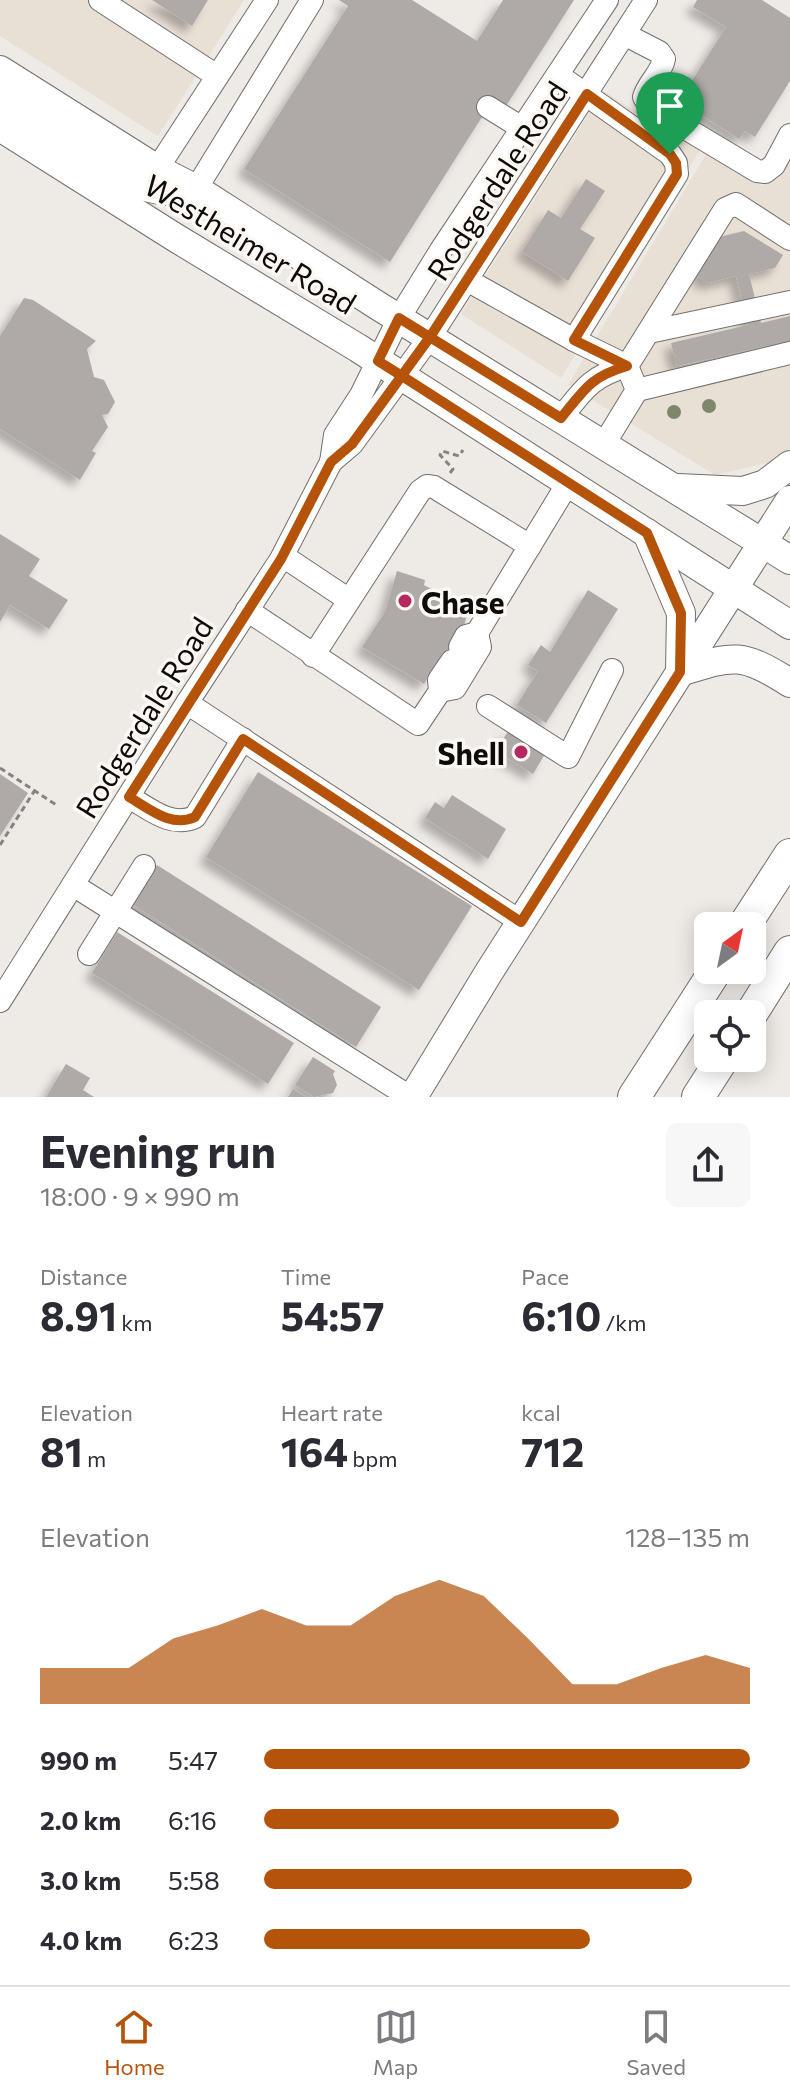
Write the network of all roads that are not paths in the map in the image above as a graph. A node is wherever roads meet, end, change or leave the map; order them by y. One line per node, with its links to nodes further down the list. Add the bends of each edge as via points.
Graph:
1 (100, 0): 9 (street)
2 (267, 0): 9 (street)
3 (312, 0): 17 (street)
4 (607, 0): 8 (street, Rodgerdale Road)
5 (646, 0): 6 (street, Rodgerdale Road)
6 (624, 34): 10 (street, Rodgerdale Road); 15 (street, via 664,59 646,90 650,107 757,171 774,165)
7 (0, 70): 16 (main road, Westheimer Road)
8 (558, 75): 10 (street); 14 (street, Rodgerdale Road)
9 (217, 76): 16 (street)
10 (587, 94): 19 (street, Rodgerdale Road); 24 (street, via 670,154 677,174)
11 (0, 98): 17 (main road, via 137,185 163,191)
12 (488, 107): 14 (street)
13 (0, 127): 27 (main road, Westheimer Road)
14 (522, 128): 21 (street, Rodgerdale Road)
15 (790, 135)
16 (157, 169): 17 (main road, Westheimer Road)
17 (196, 189): 21 (main road, Westheimer Road)
18 (790, 239): 22 (street, via 731,205)
19 (467, 280): 23 (street, Rodgerdale Road); 24 (street)
20 (790, 302): 22 (street)
21 (399, 318): 23 (main road, Westheimer Road); 27 (street, Rodgerdale Road)
22 (649, 332): 26 (street)
23 (430, 337): 27 (street, Rodgerdale Road); 29 (main road, Westheimer Road)
24 (574, 340): 26 (street)
25 (790, 353): 28 (street)
26 (627, 366): 28 (street); 29 (street, via 591,381)
27 (390, 368): 32 (main road, Westheimer Road); 38 (street, Rodgerdale Road, via 361,395 335,435 331,462)
28 (637, 390): 30 (street)
29 (561, 418): 30 (main road, Westheimer Road)
30 (604, 444): 33 (main road, Westheimer Road)
31 (790, 465): 33 (main road, via 765,484 743,491)
32 (568, 483): 35 (main road, Westheimer Road); 37 (street)
33 (675, 488): 36 (main road, Westheimer Road)
34 (790, 500): 36 (main road)
35 (647, 533): 40 (main road, Westheimer Road); 47 (main road, via 681,613)
36 (763, 543): 39 (main road, Westheimer Road); 40 (main road)
37 (530, 546): 41 (street, via 427,486); 44 (street)
38 (283, 556): 41 (street); 42 (street, Rodgerdale Road)
39 (790, 560)
40 (733, 589): 43 (main road, Westheimer Road); 47 (main road)
41 (349, 600): 45 (street)
42 (247, 610): 45 (street); 50 (street, Rodgerdale Road)
43 (790, 625)
44 (468, 641): 49 (street, via 439,680); 49 (street, via 480,647 455,688)
45 (313, 656): 49 (street, via 418,724)
46 (612, 670): 51 (street, via 568,757)
47 (680, 672): 48 (main road, via 737,658); 59 (main road)
48 (790, 683)
49 (440, 691)
50 (187, 703): 52 (street); 53 (street, Rodgerdale Road)
51 (488, 706)
52 (243, 739): 53 (street, via 195,817 173,822); 59 (street)
53 (129, 797): 56 (street, Rodgerdale Road)
54 (790, 855): 58 (highway)
55 (144, 866): 57 (street)
56 (73, 885): 57 (street); 64 (street, Rodgerdale Road)
57 (115, 912): 61 (street); 66 (street)
58 (753, 912)
59 (521, 922): 66 (main road)
60 (790, 952): 63 (highway)
61 (89, 954)
62 (707, 984): 67 (highway)
63 (760, 1000)
64 (0, 1001)
65 (714, 1072): 68 (highway)
66 (412, 1097)
67 (634, 1097)
68 (698, 1097)

